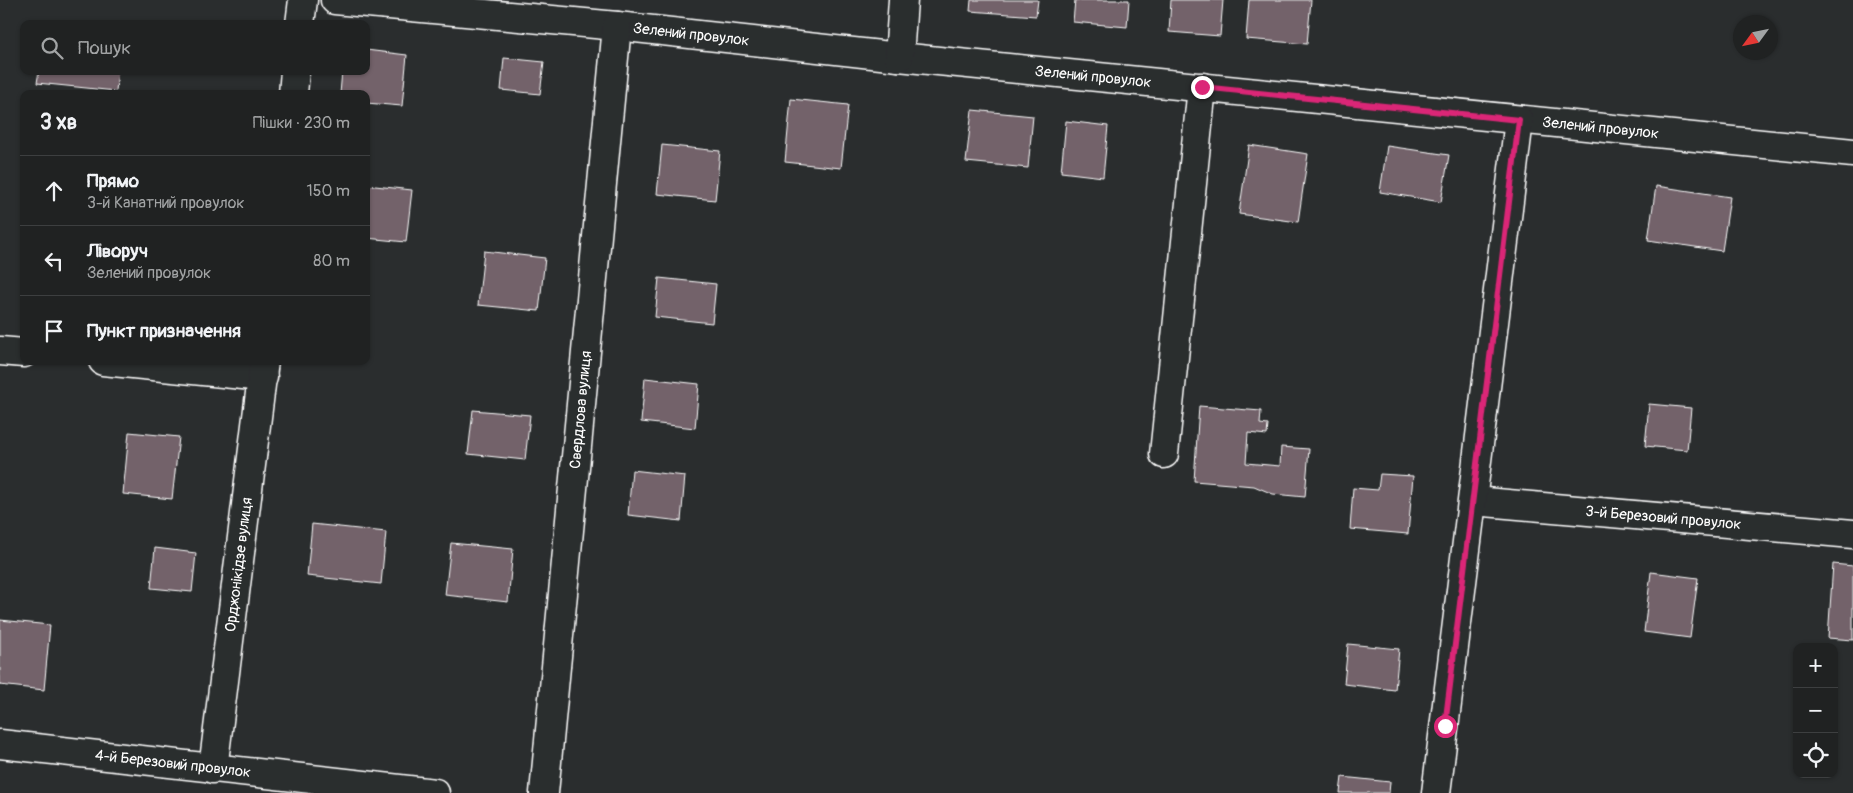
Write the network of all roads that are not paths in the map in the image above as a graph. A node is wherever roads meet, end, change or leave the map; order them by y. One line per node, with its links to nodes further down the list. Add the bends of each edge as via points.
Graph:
1 (303, 0): 4 (street)
2 (335, 0): 5 (street, Зелений провулок)
3 (904, 0): 6 (street)
4 (300, 20)
5 (617, 26): 6 (street, Зелений провулок); 22 (street, Свердлова вулиця)
6 (899, 57): 8 (street, Зелений провулок)
7 (295, 75): 9 (street)
8 (1202, 87): 10 (street, Зелений провулок); 16 (street)
9 (293, 90)
10 (1519, 120): 11 (street, Зелений провулок); 17 (street)
11 (1853, 153)
12 (0, 351): 13 (street)
13 (20, 353)
14 (184, 365): 15 (street)
15 (264, 369): 20 (street, Орджонікідзе вулиця)
16 (1164, 454)
17 (1473, 501): 18 (street, 3-й Березовий провулок); 23 (street)
18 (1853, 534)
19 (0, 744): 20 (street, 4-й Березовий провулок)
20 (213, 769): 21 (street, 4-й Березовий провулок)
21 (435, 793)
22 (544, 793)
23 (1436, 793)

